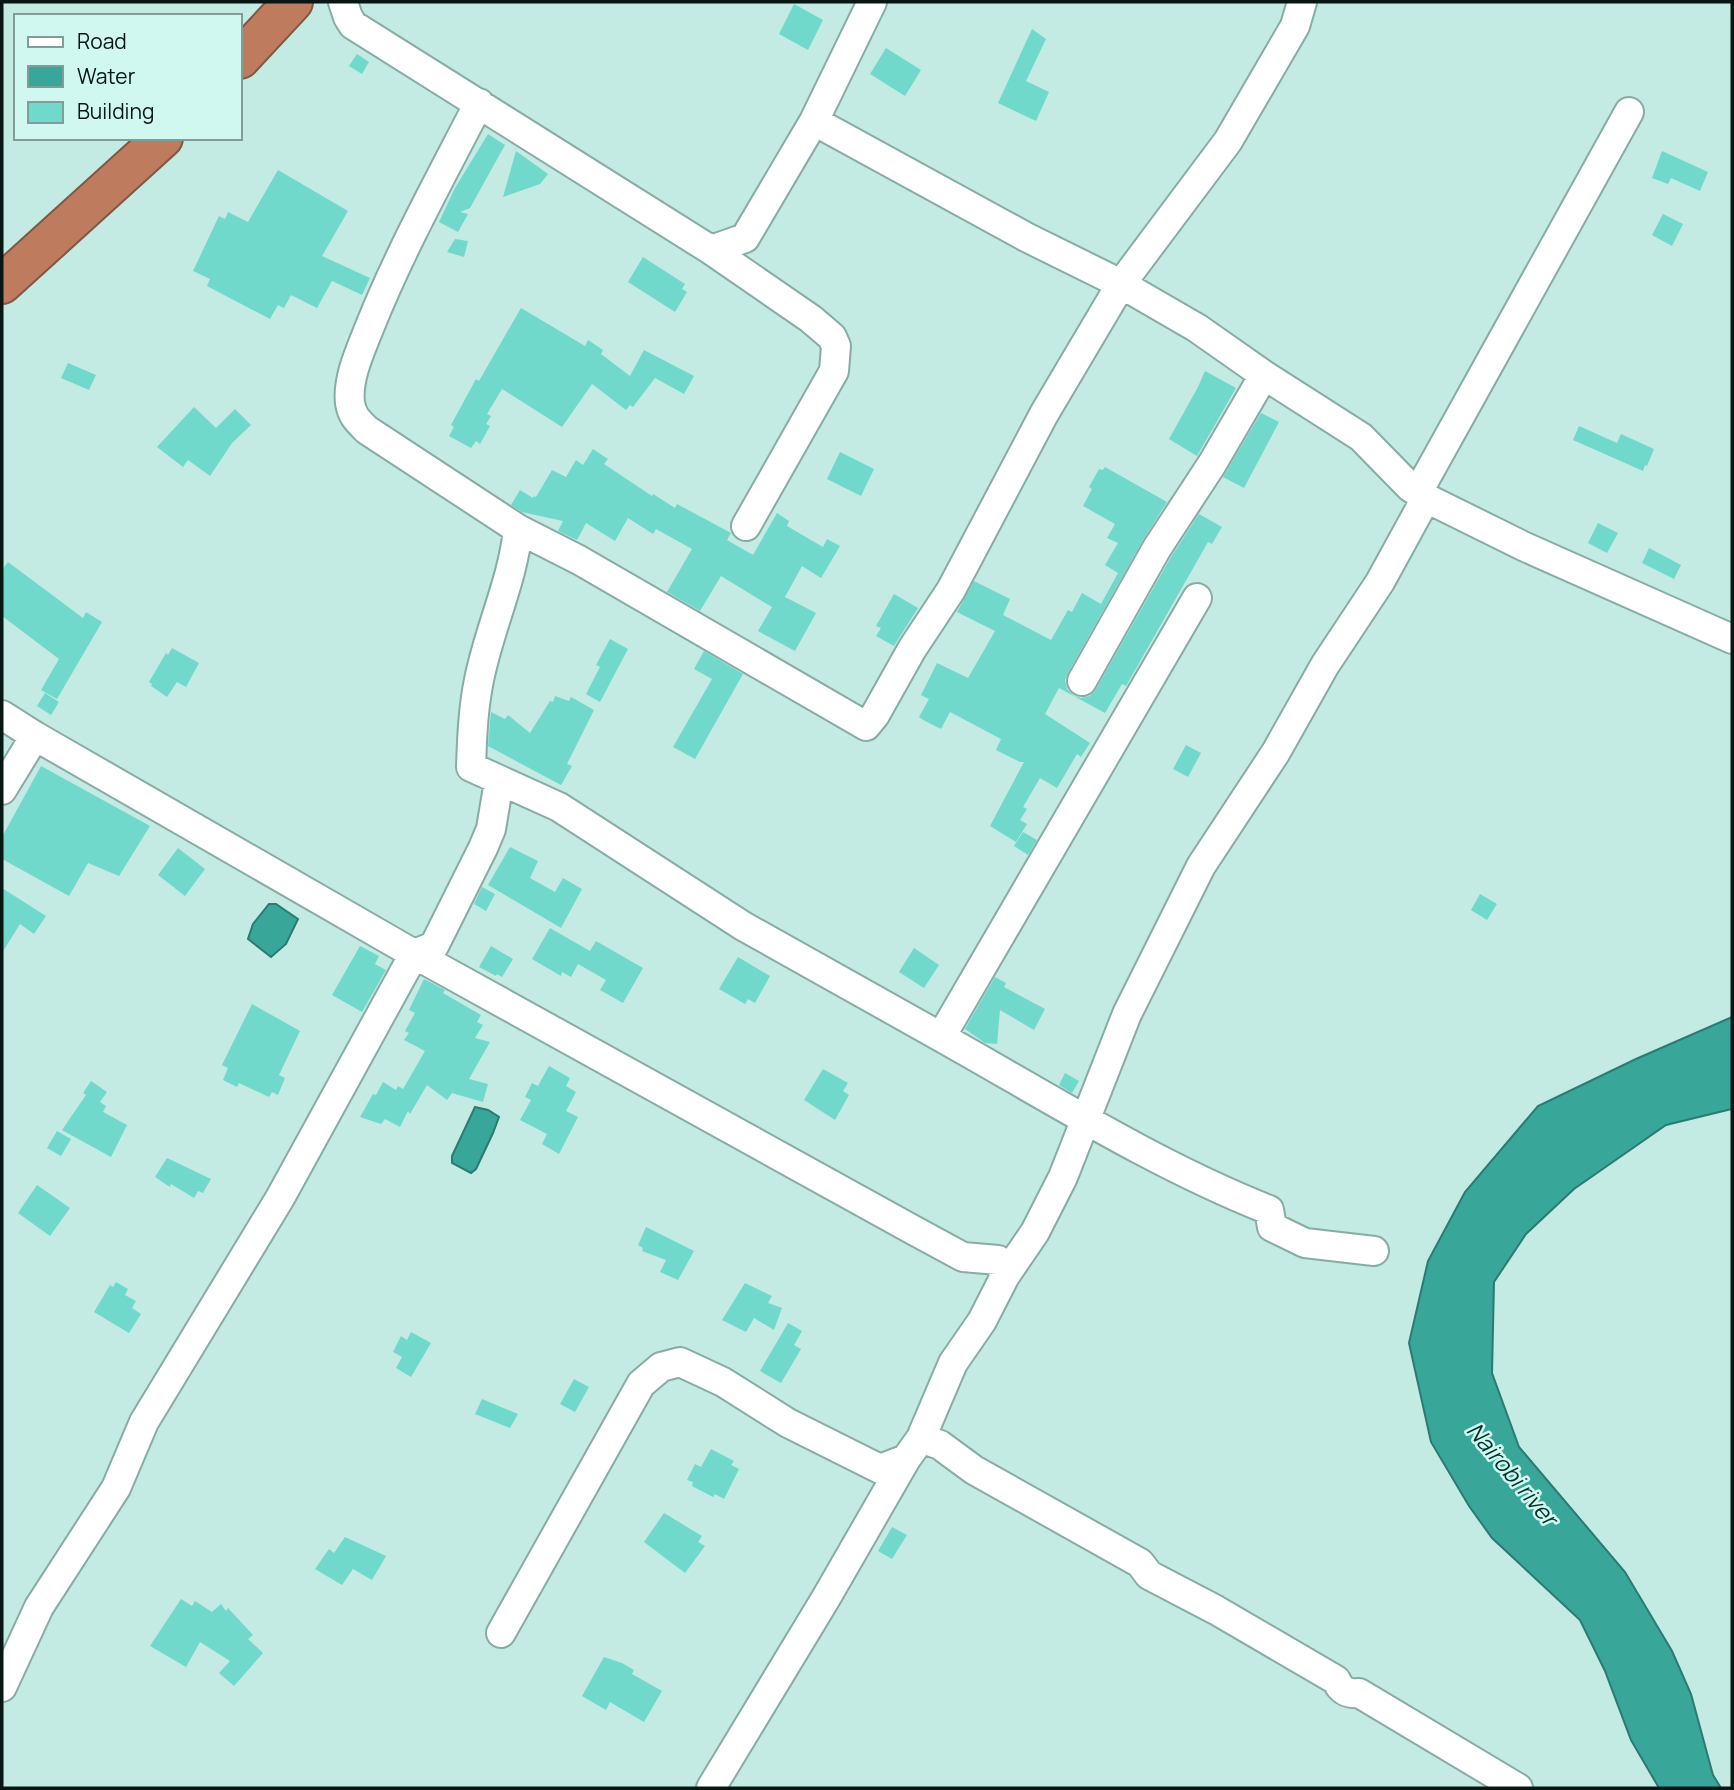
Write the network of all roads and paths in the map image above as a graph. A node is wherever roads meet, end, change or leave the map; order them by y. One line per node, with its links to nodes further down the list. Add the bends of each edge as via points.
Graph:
1 (293, 2): 5 (highway)
2 (343, 2): 6 (street, via 353,25)
3 (872, 2): 8 (street)
4 (1302, 2): 12 (street, via 1295,26 1228,141)
5 (242, 57)
6 (479, 103): 10 (street); 16 (street, via 392,271 359,355 350,403 354,419 367,429)
7 (1629, 112): 14 (street)
8 (814, 121): 10 (street, via 746,238); 12 (street)
9 (161, 140): 11 (highway)
10 (711, 250): 15 (street, via 825,330 836,345 834,372)
11 (2, 284)
12 (1121, 284): 13 (street); 16 (street, via 1044,414 951,590 866,726)
13 (1264, 375): 14 (street, via 1361,437); 19 (street, via 1157,548)
14 (1422, 495): 18 (street, via 1523,546); 26 (street, via 1380,582 1201,866 1127,1014)
15 (746, 526)
16 (518, 528): 22 (street, via 516,553 478,681 473,726 471,767)
17 (1197, 598): 25 (street)
18 (1732, 639)
19 (1082, 681)
20 (2, 715): 21 (street)
21 (35, 736): 23 (street); 24 (street)
22 (499, 781): 24 (street, via 483,848 434,946); 25 (street, via 559,807 743,926)
23 (2, 790)
24 (414, 954): 28 (street, via 963,1257 998,1260); 31 (street, via 280,1198 144,1422 116,1488 39,1607)
25 (941, 1037): 26 (street)
26 (1085, 1118): 27 (street, via 1176,1168 1269,1210 1272,1227 1305,1243); 28 (street, via 1063,1177 1035,1232)
27 (1374, 1251)
28 (1005, 1276): 29 (street, via 953,1363)
29 (914, 1449): 30 (street, via 880,1469 788,1423 697,1369 680,1362 661,1367 642,1384); 32 (street); 33 (street, via 940,1445 974,1470 1140,1563 1149,1575 1336,1680 1339,1688 1359,1693)
30 (502, 1633)
31 (2, 1687)
32 (711, 1788)
33 (1518, 1788)

